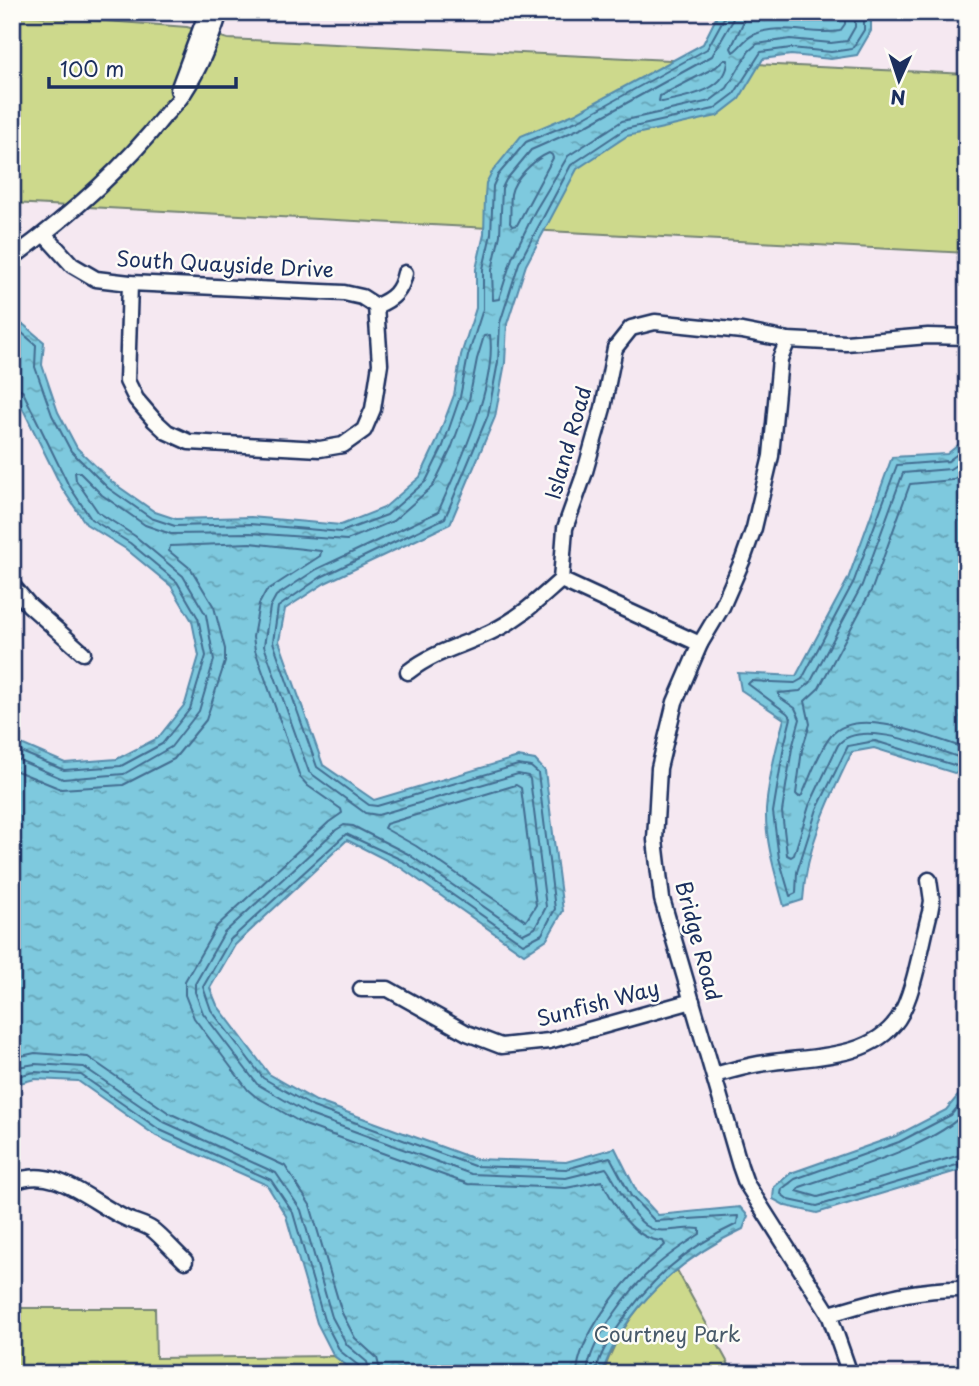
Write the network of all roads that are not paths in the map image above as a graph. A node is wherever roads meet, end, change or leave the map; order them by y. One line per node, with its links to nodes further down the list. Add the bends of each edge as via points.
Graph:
1 (207, 12): 3 (street)
2 (220, 12): 3 (street, via 196,74)
3 (169, 110): 4 (street, via 125,161)
4 (44, 234): 5 (street); 7 (street, South Quayside Drive, via 72,265 96,279)
5 (12, 258)
6 (405, 273): 8 (street, via 402,289)
7 (130, 283): 8 (street, South Quayside Drive, via 344,293); 8 (street, via 127,382 154,420 189,442 320,449 343,445 364,430 373,409 380,364)
8 (376, 306)
9 (967, 337): 10 (street, Island Road, via 846,343)
10 (788, 340): 11 (street, Island Road, via 655,322 631,328 615,348 603,408 565,528); 13 (street, Bridge Road, via 780,359 771,456 754,528 722,607)
11 (561, 580): 13 (street); 15 (street, via 522,615 426,658)
12 (12, 585): 14 (street)
13 (700, 644): 18 (street, Bridge Road, via 675,702 659,768 655,841 662,899)
14 (83, 653)
15 (408, 672)
16 (929, 880): 19 (street, via 930,912 909,988 898,1018 879,1039 849,1052 762,1063)
17 (361, 989): 18 (street, Sunfish Way, via 388,989 467,1033 501,1046 549,1041)
18 (692, 1001): 19 (street, Bridge Road)
19 (714, 1075): 23 (street, Bridge Road, via 746,1183)
20 (12, 1183): 21 (street, via 23,1177 71,1185 122,1217 152,1229)
21 (185, 1261)
22 (967, 1289): 23 (street, via 895,1294)
23 (830, 1314): 24 (street, Bridge Road)
24 (850, 1374)

